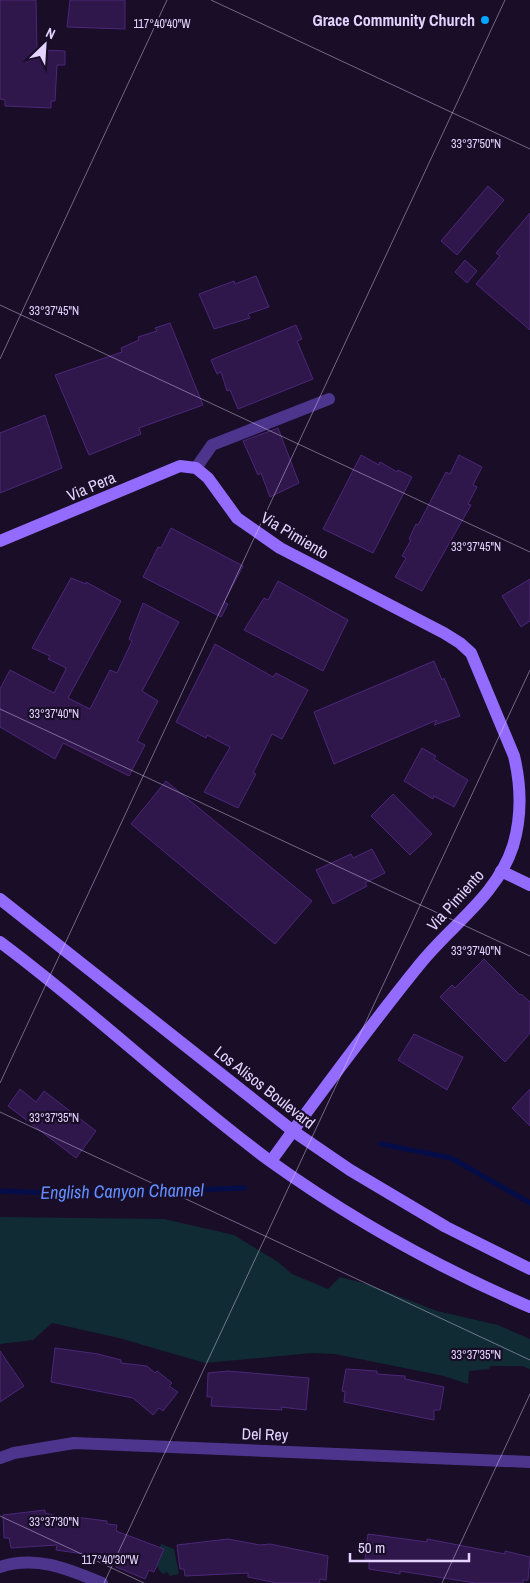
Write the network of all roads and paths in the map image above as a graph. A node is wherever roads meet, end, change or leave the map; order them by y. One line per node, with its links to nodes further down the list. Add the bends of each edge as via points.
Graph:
1 (329, 399): 2 (street, via 212,445)
2 (196, 468): 3 (main road, Via Pera, via 180,466); 4 (main road, Via Pimiento, via 208,478 238,518 280,548 444,633 471,653 517,770 518,823 513,847)
3 (0, 541)
4 (501, 871): 5 (main road); 8 (main road, Via Pimiento, via 491,888 421,962)
5 (530, 885)
6 (0, 899): 8 (main road, Los Alisos Boulevard)
7 (0, 942): 9 (main road)
8 (293, 1131): 9 (main road, Via Pimiento); 10 (main road, Los Alisos Boulevard, via 350,1170 446,1227)
9 (271, 1161): 11 (main road, via 408,1248)
10 (530, 1269)
11 (530, 1307)
12 (0, 1458): 13 (street, Del Rey, via 74,1443)
13 (530, 1462)
14 (0, 1567): 15 (street, via 12,1563 50,1564)
15 (83, 1579): 16 (street)
16 (102, 1583)

